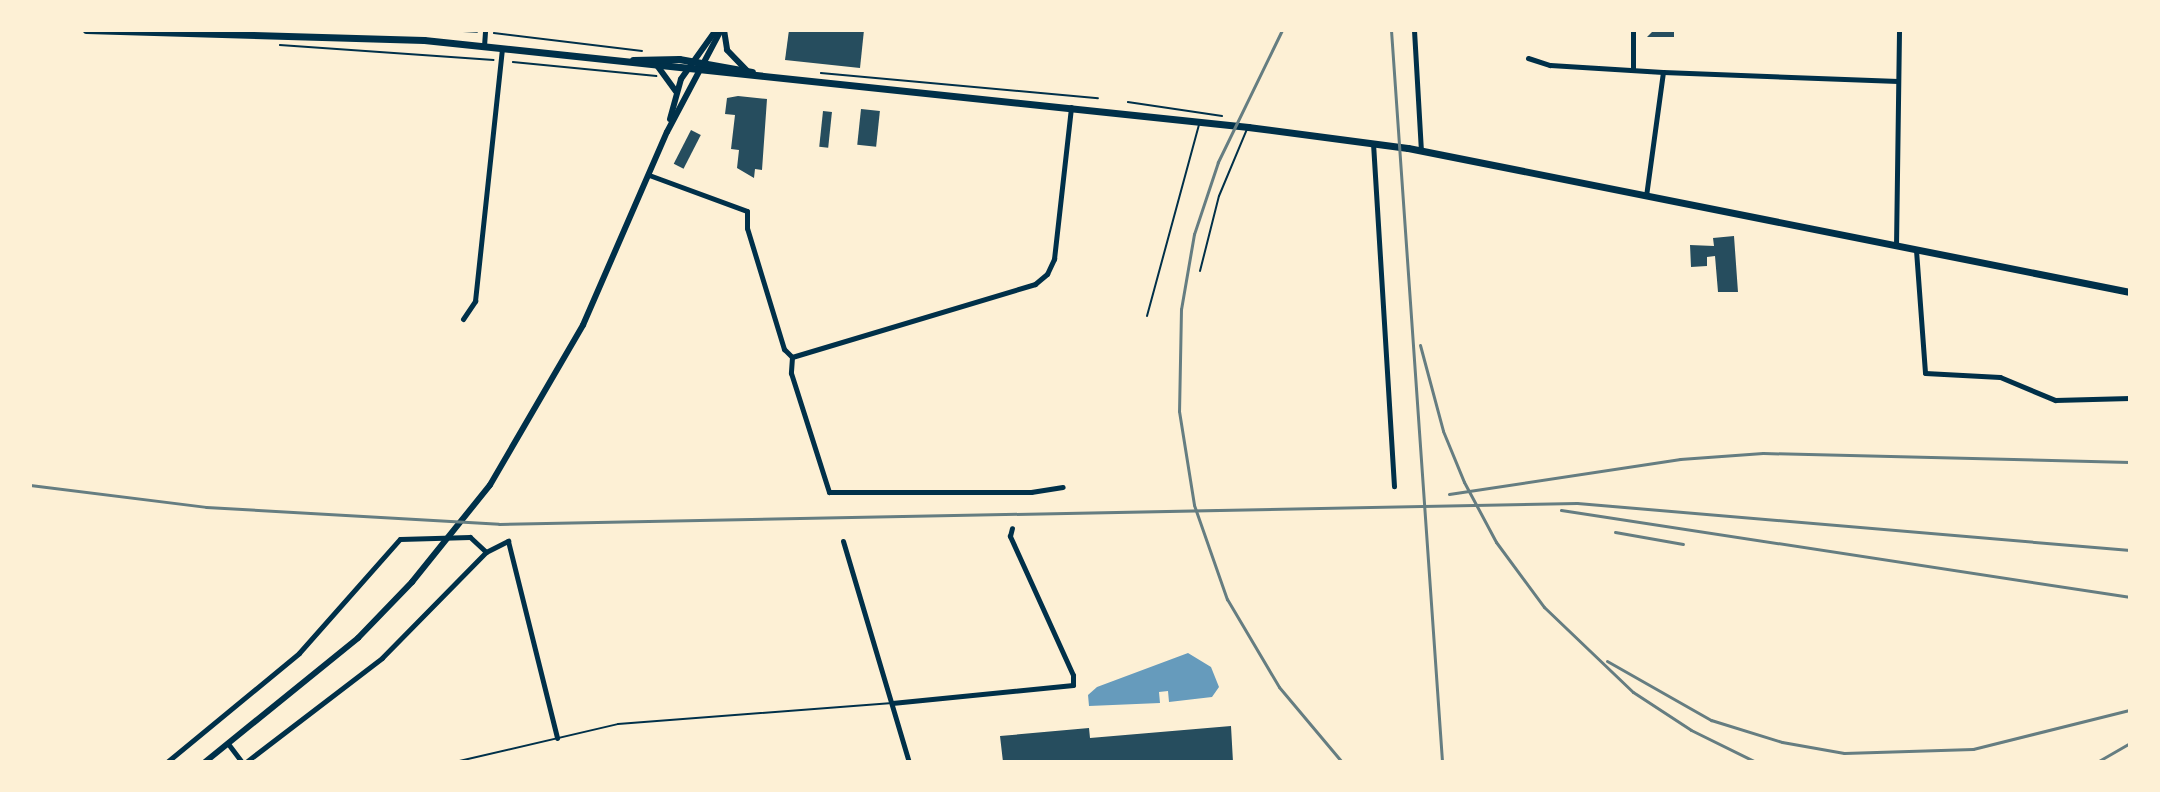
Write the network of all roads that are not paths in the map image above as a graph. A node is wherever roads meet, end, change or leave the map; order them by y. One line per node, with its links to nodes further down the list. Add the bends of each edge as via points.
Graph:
1 (86, 30): 8 (main road)
2 (484, 30): 9 (street)
3 (716, 30): 13 (street)
4 (722, 30): 14 (street); 17 (street, via 727,50)
5 (1414, 30): 29 (street)
6 (1633, 30): 18 (street)
7 (1899, 30): 22 (street)
8 (300, 32): 9 (main road)
9 (484, 46): 10 (main road)
10 (502, 48): 12 (main road); 37 (street, via 475,301)
11 (1528, 58): 18 (street, via 1550,65)
12 (631, 60): 13 (main road, via 654,56); 15 (main road)
13 (692, 61): 14 (main road); 16 (street)
14 (702, 62): 17 (main road); 19 (street)
15 (656, 64): 16 (main road); 23 (street, via 670,77)
16 (687, 70): 19 (main road); 23 (street)
17 (746, 70): 21 (main road)
18 (1633, 70): 20 (street)
19 (697, 72): 21 (main road); 27 (street)
20 (1663, 72): 22 (street); 31 (street)
21 (756, 74): 24 (main road)
22 (1898, 81): 32 (street)
23 (676, 94): 27 (street)
24 (1071, 107): 25 (main road); 38 (street, via 1054,259 1047,274 1035,284)
25 (1200, 121): 26 (main road); 36 (lane)
26 (1248, 127): 28 (main road); 34 (lane, via 1219,196)
27 (667, 132): 30 (street)
28 (1373, 143): 29 (main road); 40 (street)
29 (1421, 150): 31 (main road)
30 (649, 175): 38 (street, via 747,211 784,349); 47 (street, via 583,325 490,485 437,553 332,662)
31 (1646, 196): 32 (main road)
32 (1896, 246): 33 (main road)
33 (1916, 250): 35 (main road); 39 (street, via 1925,374 2000,377 2055,400)
34 (1200, 271)
35 (2130, 292)
36 (1147, 316)
37 (463, 319)
38 (792, 357): 41 (street, via 791,373 829,492 1031,492)
39 (2130, 398)
40 (1394, 486)
41 (1063, 487)
42 (1012, 528): 45 (street, via 1010,536 1073,675 1073,685)
43 (843, 541): 45 (street)
44 (486, 552): 46 (street, via 508,541); 48 (street, via 470,537 400,540 292,660); 50 (street, via 382,658)
45 (892, 703): 46 (lane, via 618,724); 52 (street)
46 (557, 738): 51 (lane)
47 (229, 745): 49 (street); 50 (street)
48 (167, 762)
49 (205, 762)
50 (244, 762)
51 (455, 762)
52 (909, 762)

